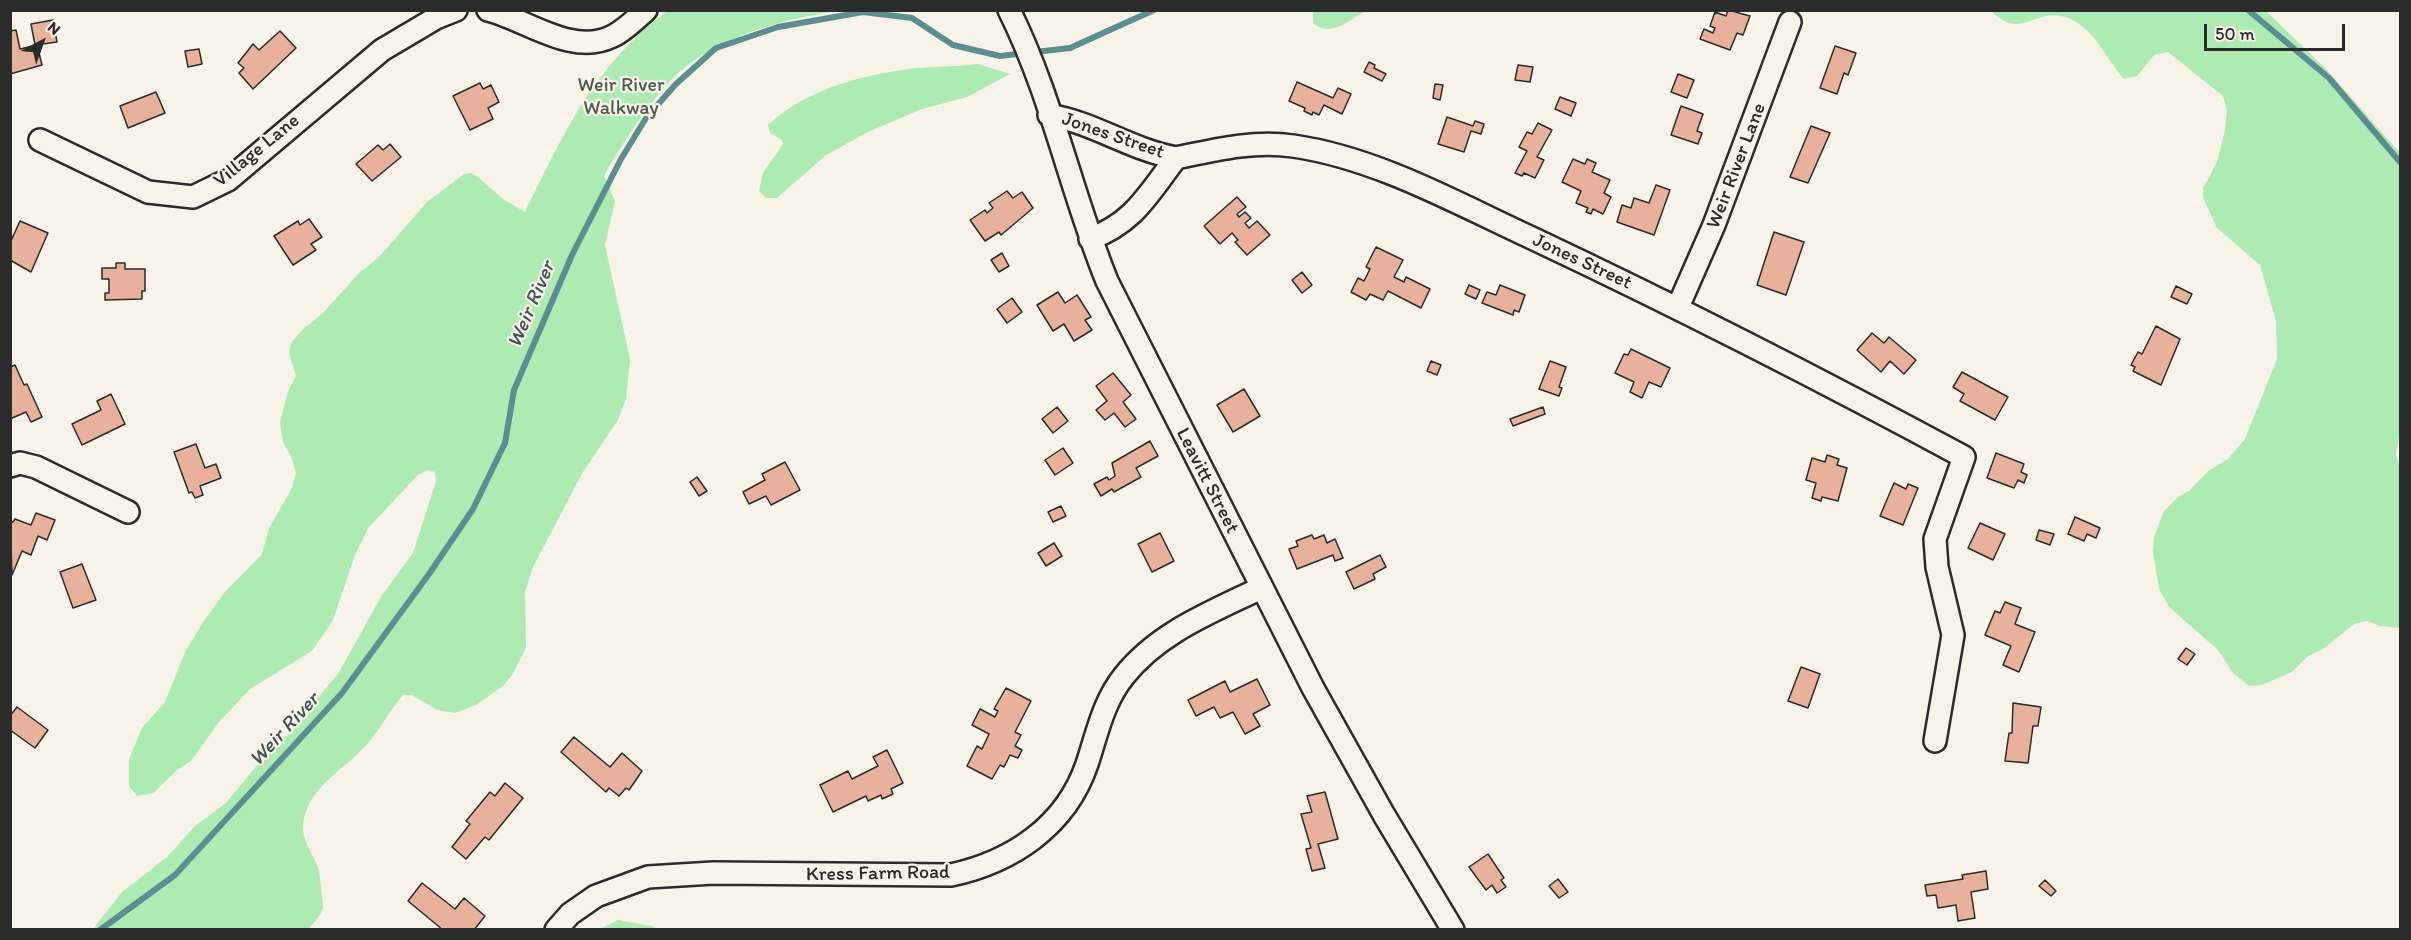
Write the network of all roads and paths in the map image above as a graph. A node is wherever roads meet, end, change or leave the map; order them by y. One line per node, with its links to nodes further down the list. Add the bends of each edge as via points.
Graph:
1 (456, 10): 7 (street, Village Lane, via 382,50 228,180 193,197 148,192)
2 (488, 10): 3 (street, via 561,38 588,41 613,36)
3 (646, 10)
4 (1012, 15): 6 (street, Leavitt Street)
5 (1790, 22): 10 (street, Weir River Lane, via 1714,225)
6 (1049, 115): 8 (street, Jones Street, via 1076,120 1149,153); 9 (street, Leavitt Street)
7 (40, 140)
8 (1176, 158): 9 (street, Jones Street, via 1129,218 1112,231); 10 (street, Jones Street, via 1218,149 1273,145 1346,159 1475,211)
9 (1090, 239): 13 (street, Leavitt Street, via 1144,357)
10 (1678, 307): 14 (street, Jones Street, via 1964,457 1935,539 1937,567 1953,635)
11 (10, 466): 12 (street, via 36,467)
12 (128, 512)
13 (1261, 588): 15 (street, Kress Farm Road, via 1180,627 1134,663 1111,696 1072,795 1030,841 1008,857 951,875 713,873 648,877 596,896 570,914); 16 (street, Leavitt Street, via 1348,752)
14 (1935, 741)
15 (556, 930)
16 (1453, 930)

